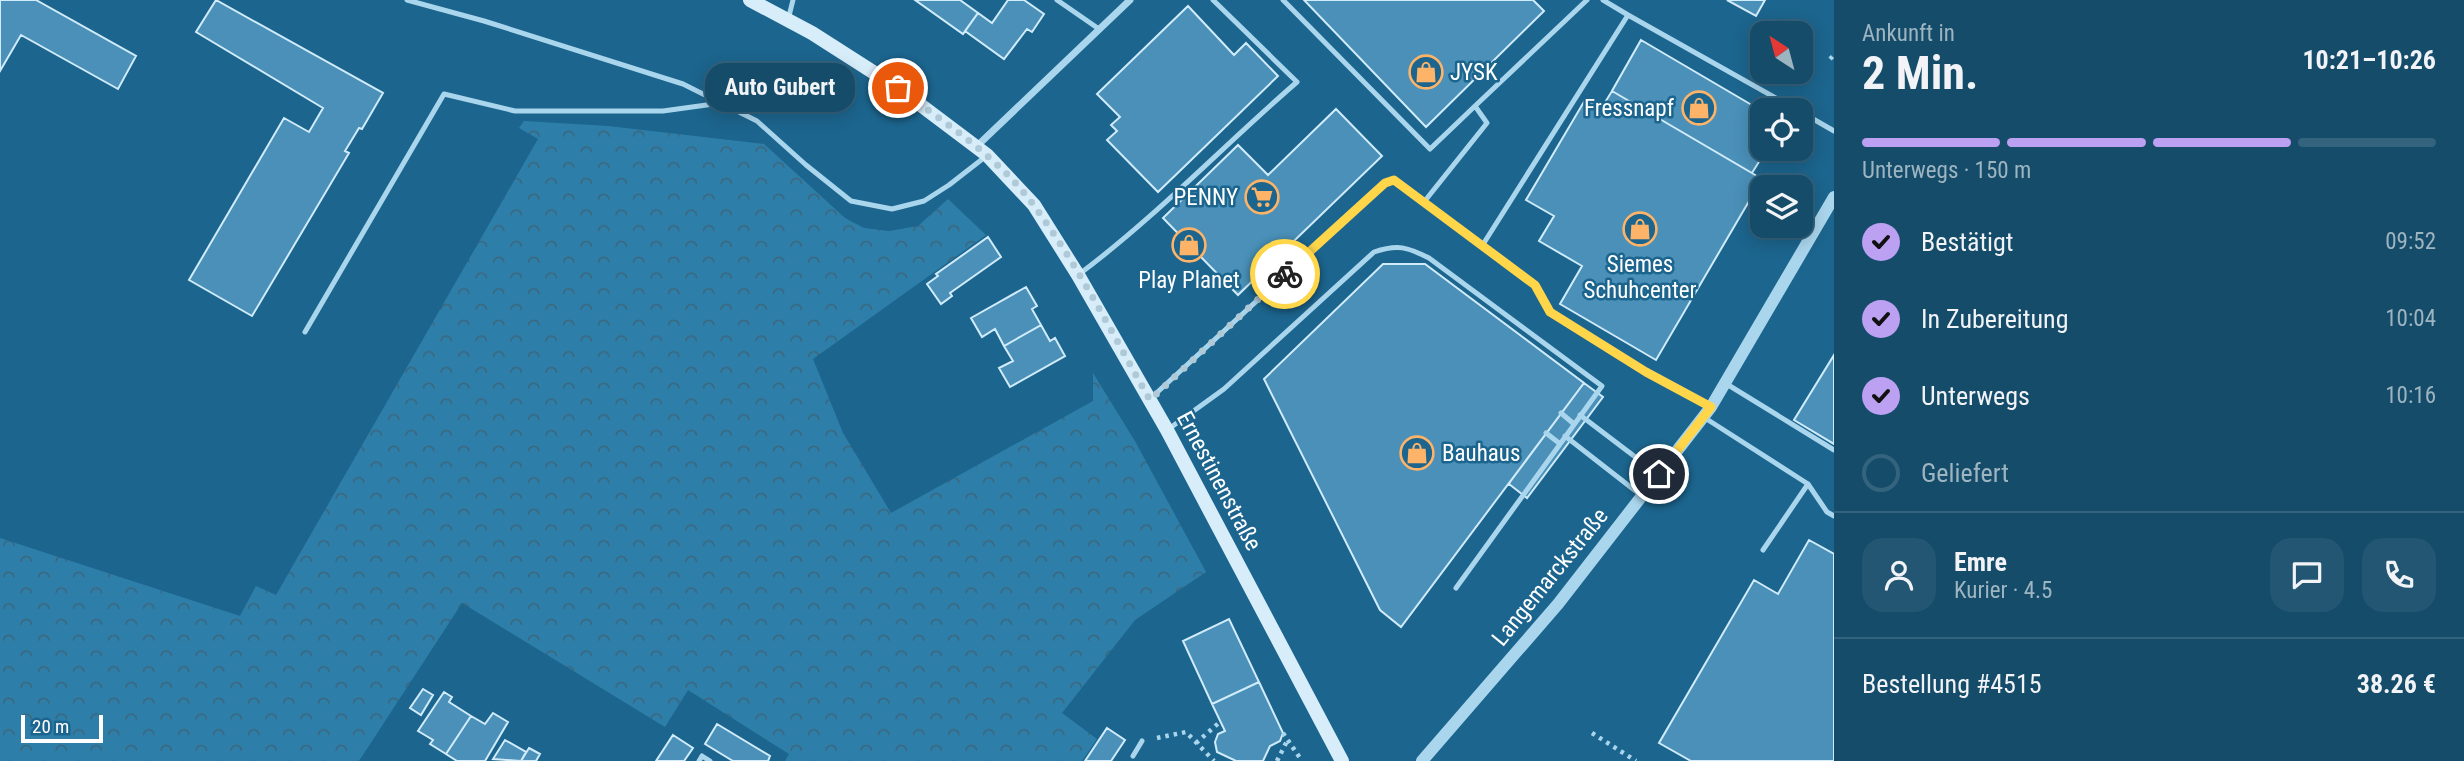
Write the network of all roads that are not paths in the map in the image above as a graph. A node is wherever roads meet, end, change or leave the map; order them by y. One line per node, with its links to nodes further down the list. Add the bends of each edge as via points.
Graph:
1 (407, 0): 14 (lane, via 683,84)
2 (750, 0): 11 (main road, Ernestinenstraße)
3 (793, 0): 11 (lane)
4 (1057, 0): 12 (lane)
5 (1130, 0): 12 (street)
6 (1213, 0): 22 (lane, via 1297,82 1113,250)
7 (1283, 0): 15 (lane, via 1430,149)
8 (1587, 0): 15 (lane)
9 (1603, 0): 10 (lane)
10 (1628, 15): 13 (lane); 21 (lane)
11 (788, 20): 18 (main road, Ernestinenstraße, via 898,88)
12 (1099, 29): 18 (street)
13 (1776, 98)
14 (721, 103): 18 (lane, via 757,121 851,201 892,209 924,201 949,186); 23 (lane, via 663,111 515,111 444,94)
15 (1475, 106): 20 (lane, via 1487,123)
16 (1813, 119): 17 (lane)
17 (1834, 131)
18 (981, 151): 22 (main road, Ernestinenstraße, via 1034,205)
19 (1834, 197): 24 (street, Langemarckstraße)
20 (1424, 202): 21 (lane); 25 (lane, via 1394,180 1385,183)
21 (1482, 246): 26 (lane, via 1535,285 1550,312)
22 (1078, 275): 25 (main road, Ernestinenstraße)
23 (305, 332)
24 (1726, 383): 26 (street, Langemarckstraße); 34 (lane)
25 (1150, 400): 30 (main road, Ernestinenstraße)
26 (1707, 412): 35 (street, Langemarckstraße); 36 (lane)
27 (1561, 413): 29 (lane)
28 (1580, 415): 29 (lane); 30 (lane, via 1602,386 1429,258 1408,248 1390,247 1374,252 1224,389); 35 (lane)
29 (1574, 424): 32 (lane)
30 (1167, 430): 45 (main road, Ernestinenstraße)
31 (1546, 433): 33 (lane)
32 (1565, 436): 33 (lane); 37 (lane)
33 (1559, 443): 40 (lane)
34 (1834, 450)
35 (1659, 474): 37 (street, Langemarckstraße)
36 (1808, 484): 38 (lane); 39 (lane)
37 (1642, 496): 46 (street, Langemarckstraße, via 1558,604)
38 (1834, 516)
39 (1762, 550)
40 (1456, 588)
41 (1142, 741): 42 (lane)
42 (1133, 756)
43 (699, 761): 44 (lane, via 702,756)
44 (710, 761)
45 (1342, 761)
46 (1422, 761)

